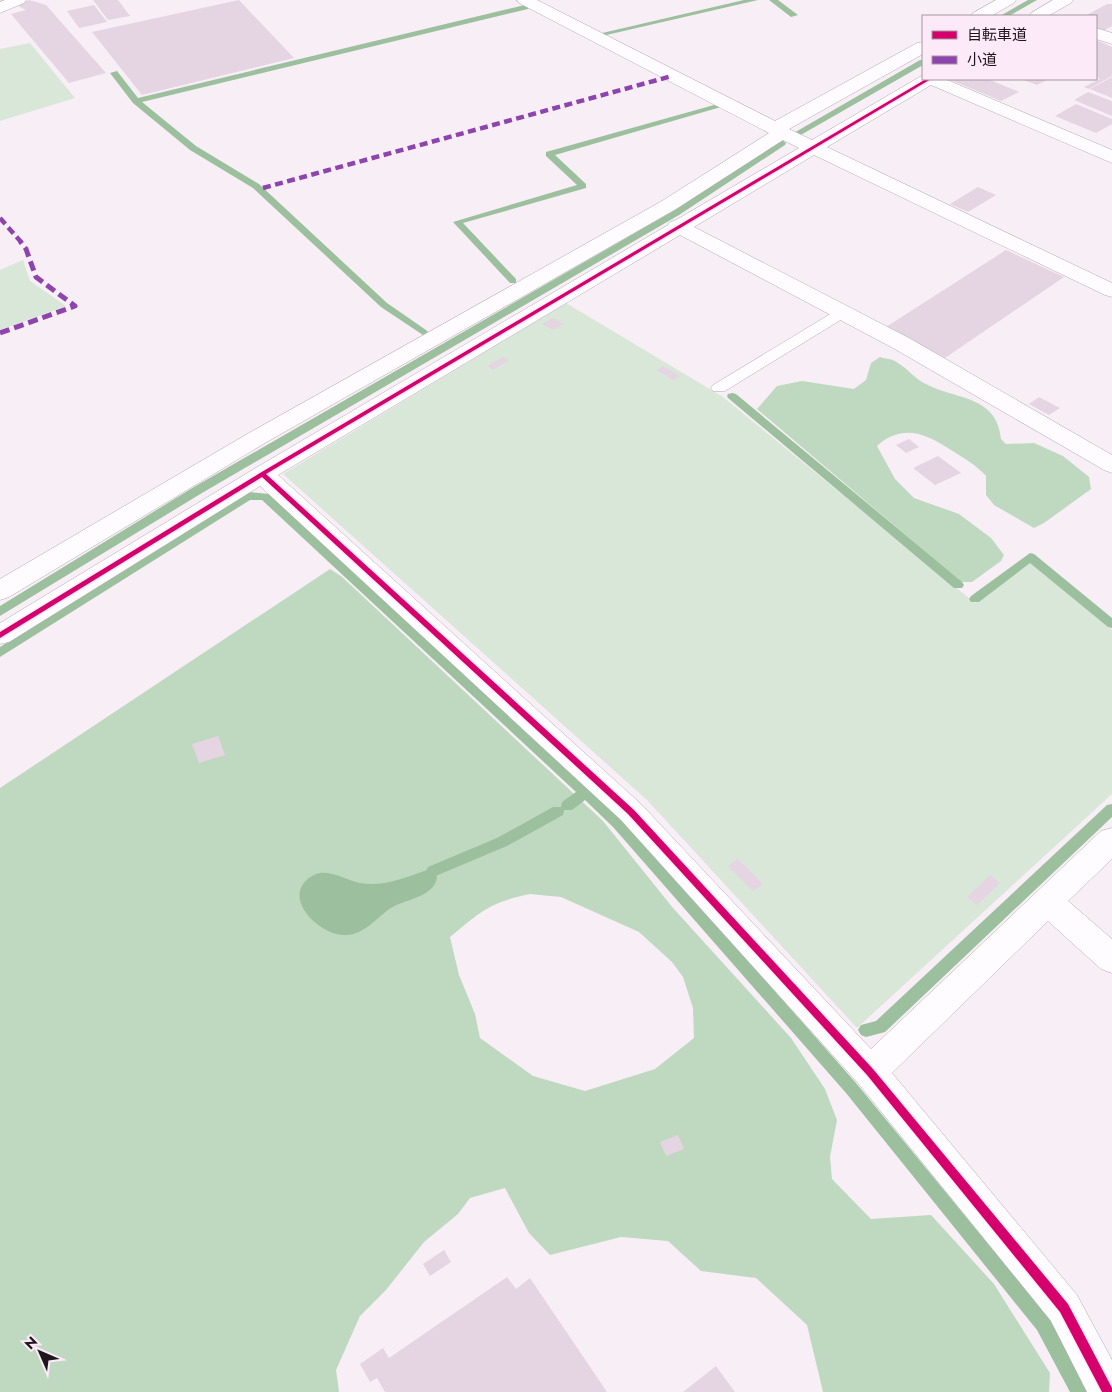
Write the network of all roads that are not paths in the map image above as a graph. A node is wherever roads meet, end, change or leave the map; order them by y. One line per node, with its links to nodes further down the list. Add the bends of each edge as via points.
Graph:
1 (18, 0): 5 (street)
2 (525, 0): 13 (street)
3 (1008, 0): 6 (street)
4 (1065, 0): 7 (street)
5 (0, 8)
6 (980, 15)
7 (1044, 15)
8 (1097, 33): 9 (street)
9 (1112, 39)
10 (922, 48): 13 (street)
11 (928, 80): 14 (street)
12 (932, 80): 15 (street)
13 (779, 131): 14 (street); 22 (street, via 669,205 257,438)
14 (811, 147): 16 (street); 17 (street)
15 (1112, 157)
16 (677, 226): 18 (street); 21 (street)
17 (1112, 291)
18 (842, 312): 19 (lane); 20 (street)
19 (718, 388)
20 (1112, 465)
21 (262, 474): 23 (street); 27 (street, via 631,812)
22 (0, 591)
23 (0, 635)
24 (1112, 840): 25 (street)
25 (1048, 902): 26 (street); 27 (street)
26 (1112, 959)
27 (870, 1072): 28 (street, via 1064,1308)
28 (1108, 1392)

